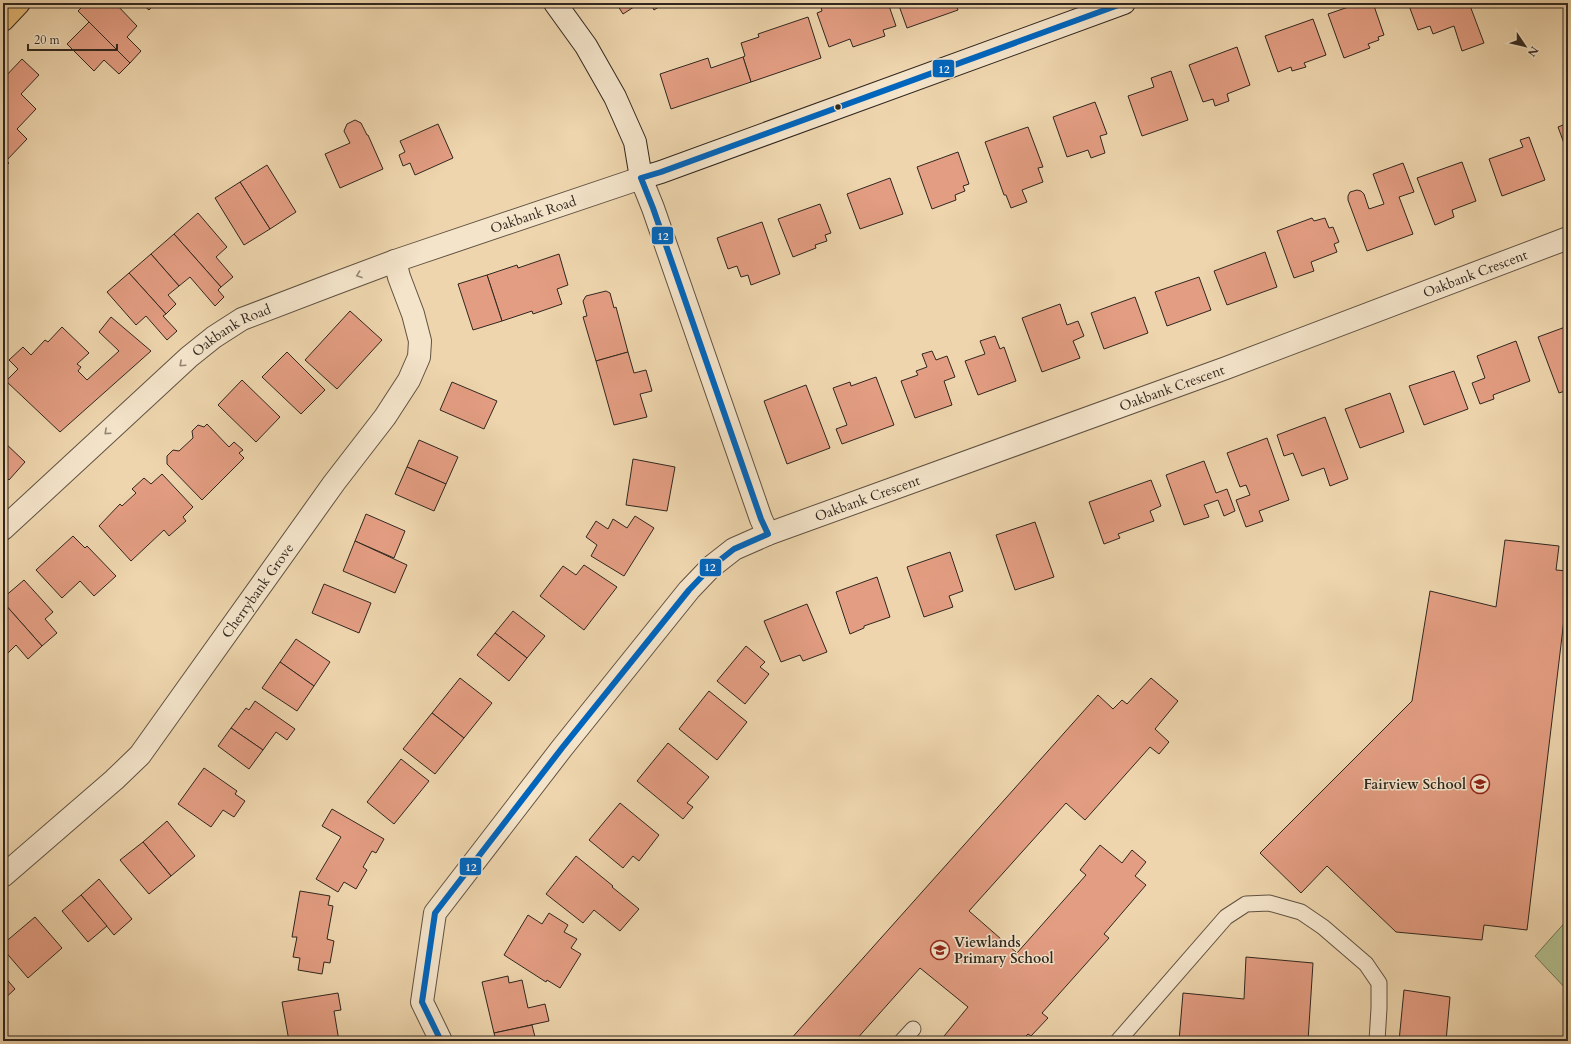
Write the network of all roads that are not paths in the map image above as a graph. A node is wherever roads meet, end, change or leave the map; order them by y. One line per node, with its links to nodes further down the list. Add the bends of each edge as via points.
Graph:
1 (19, 3): 4 (main road)
2 (555, 3): 5 (street, via 586,46 615,98 635,142)
3 (1124, 3): 5 (street, Oakbank Road)
4 (3, 20)
5 (641, 178): 7 (street, Oakbank Road); 9 (street)
6 (1568, 238): 9 (street, Oakbank Crescent, via 1226,368)
7 (395, 261): 8 (street, Oakbank Road, one-way to 8, via 242,319 214,337 189,356); 10 (street, Cherrybank Grove, via 413,314 420,349 416,365 398,398 334,483 140,755)
8 (3, 529)
9 (768, 534): 12 (street, Oakbank Crescent, via 734,549 711,567 689,590 562,748 435,913 422,1002)
10 (3, 876)
11 (913, 1029): 13 (lane)
12 (440, 1041)
13 (902, 1041)
14 (1118, 1041): 15 (lane, via 1226,917 1246,904 1269,903 1301,912 1366,964 1379,983)
15 (1377, 1041)

